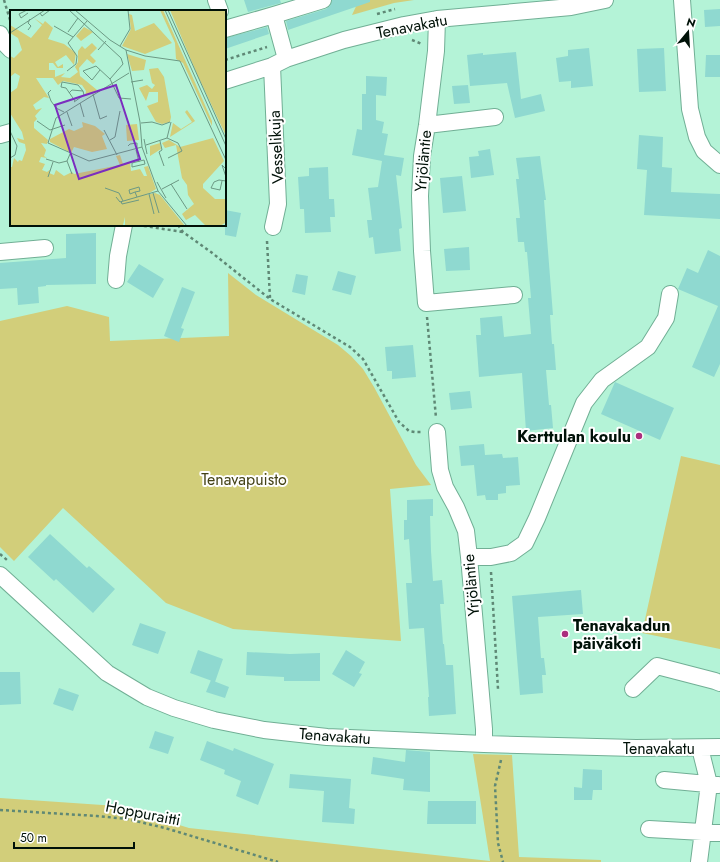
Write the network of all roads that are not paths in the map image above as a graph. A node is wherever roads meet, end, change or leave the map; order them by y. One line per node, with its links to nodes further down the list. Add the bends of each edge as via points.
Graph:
1 (216, 0): 5 (street)
2 (322, 0): 6 (street)
3 (604, 0): 7 (street, Tenavakatu, via 571,7)
4 (682, 0): 18 (street, via 690,109 697,137 704,151)
5 (220, 10)
6 (274, 15): 8 (street); 11 (street)
7 (437, 19): 11 (street, Tenavakatu, via 344,40); 15 (street, Yrjöläntie)
8 (226, 29)
9 (0, 34): 10 (street)
10 (10, 49)
11 (286, 58): 12 (street, Tenavakatu)
12 (272, 66): 13 (street, Tenavakatu); 20 (street, Vesselikuja, via 278,204)
13 (226, 81)
14 (495, 117): 15 (street)
15 (427, 125): 25 (street, Yrjöläntie, via 420,196 426,303)
16 (10, 132): 17 (street)
17 (0, 135)
18 (720, 165)
19 (124, 226): 23 (street)
20 (272, 227)
21 (45, 248): 22 (street)
22 (0, 252)
23 (116, 280)
24 (670, 294): 27 (street, via 666,318 648,347 602,380 584,403 525,543 511,553 491,557)
25 (514, 295)
26 (437, 432): 27 (street, Yrjöläntie, via 440,470 445,487 466,531)
27 (469, 557): 31 (street, Yrjöläntie)
28 (6, 570): 31 (street, Tenavakatu, via 107,673 147,697 174,708 214,720 264,730 328,737)
29 (720, 683): 30 (street, via 657,666)
30 (633, 690)
31 (484, 744): 33 (street, Tenavakatu)
32 (720, 747): 33 (street, Tenavakatu)
33 (700, 748): 35 (street)
34 (664, 780): 35 (street)
35 (715, 784): 37 (street)
36 (649, 829): 37 (street)
37 (703, 832): 38 (street); 39 (street)
38 (720, 833)
39 (699, 862)

